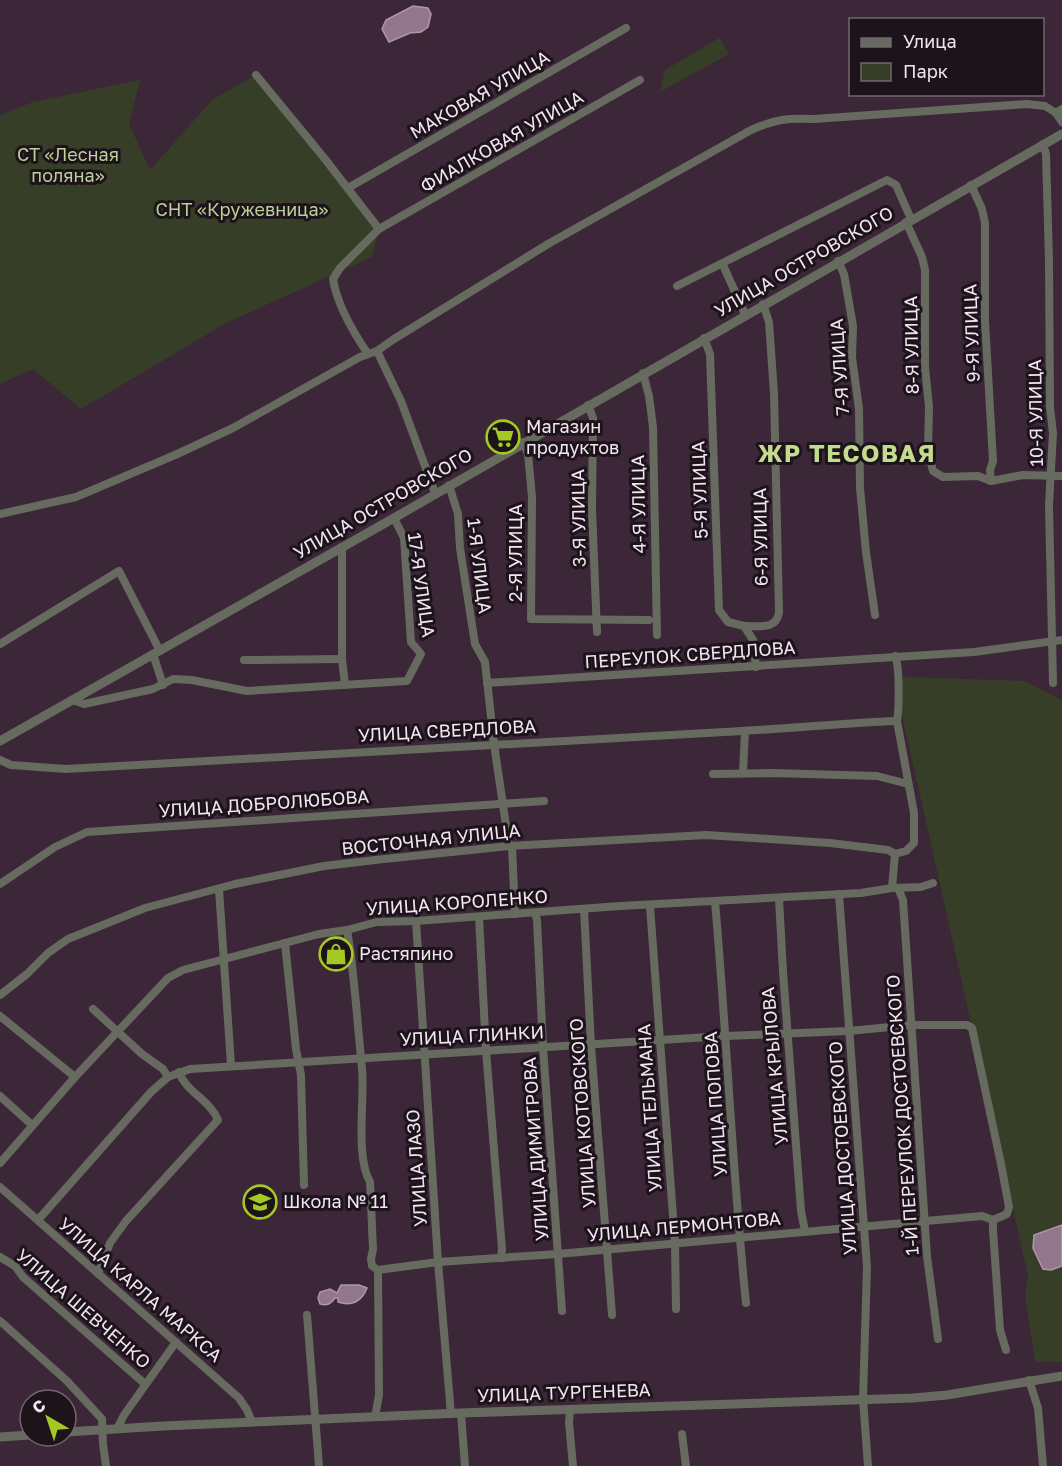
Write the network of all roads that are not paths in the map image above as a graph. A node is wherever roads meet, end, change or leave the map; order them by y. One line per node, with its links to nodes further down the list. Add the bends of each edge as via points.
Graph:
1 (626, 28): 9 (street, МАКОВАЯ УЛИЦА)
2 (256, 75): 9 (street)
3 (640, 80): 11 (street, ФИАЛКОВАЯ УЛИЦА)
4 (1059, 111): 5 (street); 18 (street, via 1027,104 770,122 548,244)
5 (1062, 122)
6 (1062, 134): 7 (street, УЛИЦА ОСТРОВСКОГО)
7 (1042, 144): 8 (street, УЛИЦА ОСТРОВСКОГО); 24 (street, 10-Я УЛИЦА, via 1046,154 1050,260)
8 (971, 185): 10 (street, УЛИЦА ОСТРОВСКОГО); 25 (street, 9-Я УЛИЦА, via 985,224)
9 (348, 188): 11 (street)
10 (909, 221): 12 (street, УЛИЦА ОСТРОВСКОГО); 13 (street, 8-Я УЛИЦА, via 896,185 887,180); 25 (street, 8-Я УЛИЦА, via 925,270 928,452 933,471 943,477 978,476)
11 (379, 229): 19 (street, ФИАЛКОВАЯ УЛИЦА, via 333,279 335,293)
12 (838, 261): 15 (street, УЛИЦА ОСТРОВСКОГО); 31 (street, 7-Я УЛИЦА, via 853,326 860,488)
13 (723, 265): 14 (street); 16 (street)
14 (677, 286)
15 (763, 304): 16 (street, УЛИЦА ОСТРОВСКОГО); 34 (street, 6-Я УЛИЦА, via 770,322 774,394 779,612 772,624)
16 (745, 314): 17 (street, УЛИЦА ОСТРОВСКОГО)
17 (704, 338): 20 (street, УЛИЦА ОСТРОВСКОГО); 34 (street, 5-Я УЛИЦА, via 710,354 719,610 728,622)
18 (377, 351): 19 (street); 27 (street, via 401,401)
19 (368, 354): 28 (street, via 243,423 175,455 76,497)
20 (643, 373): 21 (street, УЛИЦА ОСТРОВСКОГО); 36 (street, 4-Я УЛИЦА, via 653,427)
21 (588, 405): 22 (street, УЛИЦА ОСТРОВСКОГО); 32 (street, 3-Я УЛИЦА, via 593,418)
22 (523, 442): 26 (street, УЛИЦА ОСТРОВСКОГО); 32 (street, 2-Я УЛИЦА, via 528,454 532,507 531,619)
23 (1062, 476): 24 (street)
24 (1052, 477): 25 (street, via 1023,475); 37 (street, 10-Я УЛИЦА, via 1049,505)
25 (991, 481)
26 (449, 485): 27 (street, УЛИЦА ОСТРОВСКОГО); 44 (street, 1-Я УЛИЦА, via 458,514 473,634 485,662)
27 (435, 493): 29 (street, УЛИЦА ОСТРОВСКОГО)
28 (0, 514)
29 (394, 518): 30 (street, УЛИЦА ОСТРОВСКОГО); 47 (street, 17-Я УЛИЦА, via 404,538 411,642 421,654 407,681)
30 (342, 547): 39 (street, УЛИЦА ОСТРОВСКОГО); 41 (street)
31 (875, 615)
32 (597, 619): 33 (street, 2-Я УЛИЦА); 35 (street, 3-Я УЛИЦА)
33 (649, 620)
34 (744, 626): 43 (street, via 753,640)
35 (597, 633)
36 (657, 635)
37 (1058, 640): 40 (street, ПЕРЕУЛОК СВЕРДЛОВА, via 974,652); 45 (street, 10-Я УЛИЦА)
38 (0, 644): 39 (street, via 119,571)
39 (157, 652): 46 (street); 48 (street, УЛИЦА ОСТРОВСКОГО)
40 (895, 656): 43 (street, ПЕРЕУЛОК СВЕРДЛОВА); 49 (street, via 899,663)
41 (342, 659): 42 (street); 47 (street)
42 (244, 660)
43 (756, 667): 44 (street, ПЕРЕУЛОК СВЕРДЛОВА)
44 (488, 683): 52 (street, 1-Я УЛИЦА)
45 (1053, 683)
46 (163, 685): 47 (street, via 172,679 247,691); 48 (street, via 84,704)
47 (345, 685)
48 (73, 700): 51 (street, УЛИЦА ОСТРОВСКОГО)
49 (897, 722): 50 (street, УЛИЦА СВЕРДЛОВА); 56 (street)
50 (745, 730): 52 (street, УЛИЦА СВЕРДЛОВА); 54 (street)
51 (0, 741)
52 (494, 744): 53 (street, УЛИЦА СВЕРДЛОВА, via 66,769 10,765); 58 (street, 1-Я УЛИЦА)
53 (0, 760)
54 (743, 773): 55 (street); 56 (street, via 877,776)
55 (713, 774)
56 (908, 784): 60 (street, via 914,843)
57 (544, 801): 58 (street, УЛИЦА ДОБРОЛЮБОВА)
58 (503, 805): 59 (street, 1-Я УЛИЦА); 61 (street, УЛИЦА ДОБРОЛЮБОВА, via 87,832 55,847)
59 (510, 846): 60 (street, ВОСТОЧНАЯ УЛИЦА, via 706,835 830,843); 64 (street, ВОСТОЧНАЯ УЛИЦА, via 324,866); 71 (street, 1-Я УЛИЦА)
60 (895, 854): 63 (street, 1-Й ПЕРЕУЛОК ДОСТОЕВСКОГО)
61 (0, 884)
62 (933, 884): 63 (street, УЛИЦА КОРОЛЕНКО)
63 (895, 888): 65 (street, УЛИЦА КОРОЛЕНКО); 80 (street, 1-Й ПЕРЕУЛОК ДОСТОЕВСКОГО, via 903,900)
64 (219, 889): 76 (street); 77 (street, ВОСТОЧНАЯ УЛИЦА, via 145,908 68,939)
65 (839, 894): 66 (street, УЛИЦА КОРОЛЕНКО); 82 (street, УЛИЦА ДОСТОЕВСКОГО)
66 (779, 898): 67 (street, УЛИЦА КОРОЛЕНКО); 83 (street, УЛИЦА КРЫЛОВА)
67 (715, 902): 68 (street, УЛИЦА КОРОЛЕНКО); 84 (street, УЛИЦА ПОПОВА)
68 (650, 906): 69 (street, УЛИЦА КОРОЛЕНКО); 85 (street, УЛИЦА ТЕЛЬМАНА)
69 (584, 909): 70 (street, УЛИЦА КОРОЛЕНКО); 86 (street, УЛИЦА КОТОВСКОГО)
70 (535, 913): 71 (street, УЛИЦА КОРОЛЕНКО); 87 (street, УЛИЦА ДИМИТРОВА)
71 (515, 914): 72 (street, УЛИЦА КОРОЛЕНКО)
72 (479, 916): 73 (street, УЛИЦА КОРОЛЕНКО); 88 (street)
73 (416, 921): 74 (street, УЛИЦА КОРОЛЕНКО, via 377,922); 89 (street, УЛИЦА ЛАЗО)
74 (347, 930): 75 (street, УЛИЦА КОРОЛЕНКО); 90 (street)
75 (285, 943): 76 (street, УЛИЦА КОРОЛЕНКО); 91 (street)
76 (225, 959): 81 (street, УЛИЦА КОРОЛЕНКО, via 168,978); 92 (street)
77 (0, 995)
78 (93, 1009): 81 (street)
79 (0, 1016): 94 (street)
80 (911, 1025): 82 (street, УЛИЦА ГЛИНКИ); 101 (street, УЛИЦА ГЛИНКИ, via 972,1028 1009,1207 1007,1214); 103 (street, 1-Й ПЕРЕУЛОК ДОСТОЕВСКОГО)
81 (118, 1031): 94 (street, УЛИЦА КОРОЛЕНКО); 95 (street)
82 (849, 1031): 83 (street, УЛИЦА ГЛИНКИ); 104 (street, УЛИЦА ДОСТОЕВСКОГО)
83 (788, 1034): 84 (street, УЛИЦА ГЛИНКИ); 105 (street, УЛИЦА КРЫЛОВА)
84 (725, 1036): 85 (street, УЛИЦА ГЛИНКИ); 106 (street, УЛИЦА ПОПОВА)
85 (660, 1041): 86 (street, УЛИЦА ГЛИНКИ); 107 (street, УЛИЦА ТЕЛЬМАНА)
86 (591, 1045): 87 (street, УЛИЦА ГЛИНКИ); 108 (street, УЛИЦА КОТОВСКОГО)
87 (543, 1047): 88 (street, УЛИЦА ГЛИНКИ); 109 (street, УЛИЦА ДИМИТРОВА)
88 (486, 1050): 89 (street, УЛИЦА ГЛИНКИ); 111 (street)
89 (424, 1054): 90 (street, УЛИЦА ГЛИНКИ); 112 (street, УЛИЦА ЛАЗО)
90 (360, 1058): 91 (street, УЛИЦА ГЛИНКИ); 113 (street, via 362,1154 370,1182 370,1259)
91 (300, 1062): 92 (street, УЛИЦА ГЛИНКИ); 99 (street)
92 (231, 1065): 93 (street, УЛИЦА ГЛИНКИ)
93 (179, 1072): 95 (street, УЛИЦА ГЛИНКИ); 114 (street, via 183,1082 218,1120 126,1221 110,1243)
94 (75, 1077): 97 (street, УЛИЦА КОРОЛЕНКО)
95 (168, 1077): 102 (street, УЛИЦА ГЛИНКИ)
96 (0, 1096): 97 (street)
97 (32, 1125): 98 (street, УЛИЦА КОРОЛЕНКО)
98 (0, 1163)
99 (304, 1185)
100 (0, 1187): 102 (street, УЛИЦА КАРЛА МАРКСА)
101 (993, 1220): 103 (street, УЛИЦА ЛЕРМОНТОВА, via 982,1216); 123 (street, via 1000,1330)
102 (38, 1221): 114 (street, УЛИЦА КАРЛА МАРКСА)
103 (926, 1221): 104 (street, УЛИЦА ЛЕРМОНТОВА); 121 (street, 1-Й ПЕРЕУЛОК ДОСТОЕВСКОГО)
104 (864, 1226): 105 (street, УЛИЦА ЛЕРМОНТОВА); 127 (street, УЛИЦА ДОСТОЕВСКОГО, via 868,1290)
105 (805, 1231): 106 (street, УЛИЦА ЛЕРМОНТОВА)
106 (741, 1236): 107 (street, УЛИЦА ЛЕРМОНТОВА); 115 (street, УЛИЦА ПОПОВА)
107 (675, 1243): 108 (street, УЛИЦА ЛЕРМОНТОВА); 116 (street, УЛИЦА ТЕЛЬМАНА)
108 (606, 1248): 109 (street, УЛИЦА ЛЕРМОНТОВА); 119 (street, УЛИЦА КОТОВСКОГО)
109 (558, 1254): 111 (street, УЛИЦА ЛЕРМОНТОВА); 117 (street, УЛИЦА ДИМИТРОВА)
110 (0, 1257): 126 (street, УЛИЦА ШЕВЧЕНКО, via 15,1266)
111 (501, 1258): 112 (street, УЛИЦА ЛЕРМОНТОВА)
112 (438, 1262): 113 (street, УЛИЦА ЛЕРМОНТОВА); 129 (street, УЛИЦА ЛАЗО)
113 (378, 1270): 130 (street, via 379,1395)
114 (98, 1273): 122 (street, УЛИЦА КАРЛА МАРКСА)
115 (746, 1304)
116 (676, 1309)
117 (562, 1311)
118 (308, 1315): 131 (street)
119 (612, 1315)
120 (0, 1320): 134 (street, via 68,1381 102,1419)
121 (938, 1339)
122 (176, 1342): 126 (street); 132 (street, УЛИЦА КАРЛА МАРКСА, via 239,1398)
123 (1006, 1350)
124 (1062, 1376): 125 (street, УЛИЦА ТУРГЕНЕВА)
125 (1029, 1380): 127 (street, УЛИЦА ТУРГЕНЕВА, via 947,1395); 145 (street, via 1038,1408)
126 (145, 1384): 133 (street)
127 (863, 1399): 128 (street, УЛИЦА ТУРГЕНЕВА); 144 (street, УЛИЦА ДОСТОЕВСКОГО)
128 (570, 1409): 129 (street, УЛИЦА ТУРГЕНЕВА); 142 (street)
129 (456, 1413): 130 (street, УЛИЦА ТУРГЕНЕВА); 141 (street, УЛИЦА ЛАЗО)
130 (375, 1417): 131 (street, УЛИЦА ТУРГЕНЕВА)
131 (315, 1420): 132 (street, УЛИЦА ТУРГЕНЕВА); 140 (street)
132 (252, 1422): 133 (street, УЛИЦА ТУРГЕНЕВА)
133 (117, 1429): 134 (street, УЛИЦА ТУРГЕНЕВА)
134 (102, 1430): 135 (street, УЛИЦА ТУРГЕНЕВА); 139 (street)
135 (78, 1431)
136 (682, 1434): 143 (street)
137 (18, 1436): 138 (street)
138 (0, 1437)
139 (106, 1466)
140 (319, 1466)
141 (465, 1466)
142 (573, 1466)
143 (686, 1466)
144 (868, 1466)
145 (1043, 1466)

